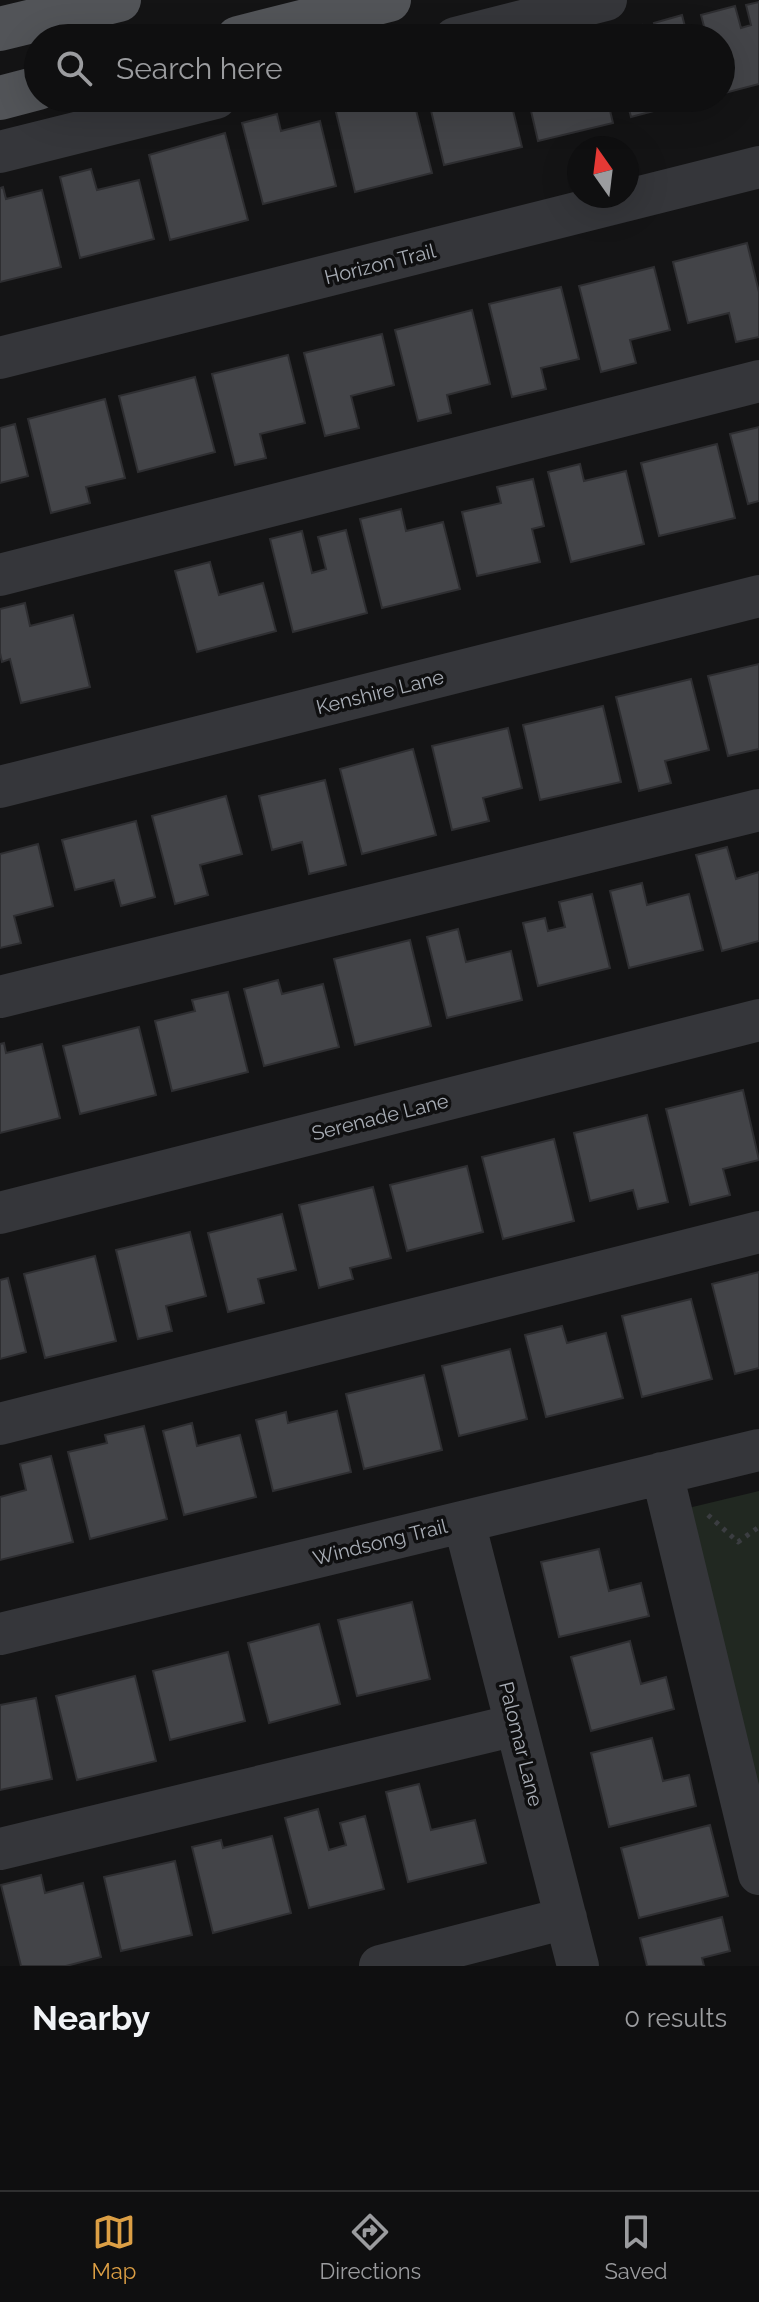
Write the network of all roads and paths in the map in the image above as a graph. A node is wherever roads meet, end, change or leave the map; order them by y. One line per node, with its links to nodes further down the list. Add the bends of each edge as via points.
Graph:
1 (119, 0): 6 (main road)
2 (389, 0): 4 (main road)
3 (606, 0): 5 (street)
4 (294, 24)
5 (511, 24)
6 (0, 29)
7 (24, 92): 8 (main road)
8 (0, 98)
9 (160, 112): 10 (street)
10 (0, 152)
11 (759, 167): 12 (street, Horizon Trail)
12 (0, 358)
13 (759, 381): 14 (street)
14 (0, 575)
15 (759, 596): 16 (street, Kenshire Lane)
16 (0, 787)
17 (759, 810): 18 (street)
18 (0, 997)
19 (759, 1020): 20 (street, Serenade Lane)
20 (0, 1213)
21 (759, 1232): 22 (street)
22 (0, 1424)
23 (759, 1450): 24 (street, Windsong Trail)
24 (662, 1473): 25 (street, Windsong Trail); 29 (street)
25 (464, 1522): 26 (street, Windsong Trail); 27 (street, Palomar Lane)
26 (0, 1634)
27 (516, 1725): 28 (street); 30 (street, Palomar Lane)
28 (0, 1849)
29 (759, 1874)
30 (566, 1918): 31 (street); 32 (street, Palomar Lane)
31 (380, 1966)
32 (578, 1966)

